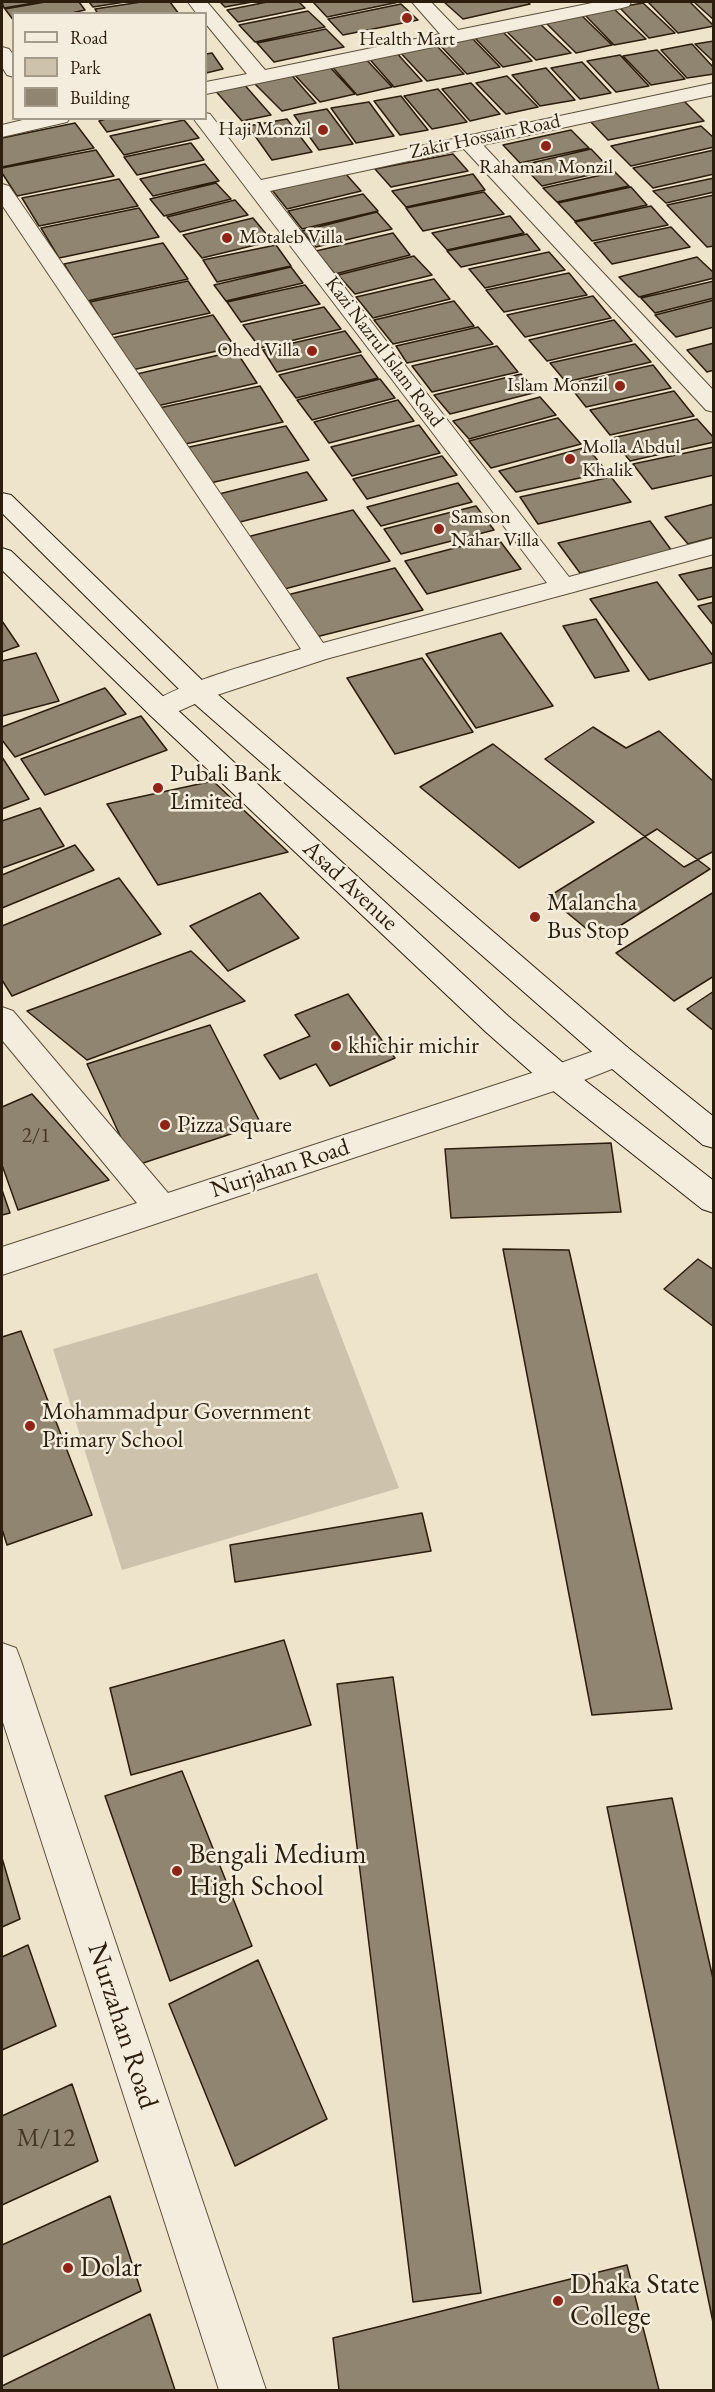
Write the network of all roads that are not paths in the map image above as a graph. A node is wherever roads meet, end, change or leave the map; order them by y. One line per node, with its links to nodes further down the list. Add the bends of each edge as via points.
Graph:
1 (421, 2): 4 (street)
2 (622, 2): 4 (street)
3 (207, 14): 7 (street)
4 (453, 36): 7 (street)
5 (2, 53): 6 (street)
6 (12, 68)
7 (260, 77): 8 (street)
8 (207, 88)
9 (704, 90): 10 (street); 14 (street, Zakir Hossain Road)
10 (714, 111)
11 (47, 120): 13 (street)
12 (206, 120): 15 (street, Kazi Nazrul Islam Road)
13 (2, 130)
14 (467, 140): 15 (street, Zakir Hossain Road); 17 (street)
15 (257, 187): 21 (street, Kazi Nazrul Islam Road)
16 (2, 190): 22 (street)
17 (714, 405)
18 (2, 500): 23 (street, Asad Avenue)
19 (714, 546): 21 (street)
20 (2, 556): 24 (street, Asad Avenue)
21 (563, 586): 22 (street)
22 (317, 654): 23 (street)
23 (198, 692): 24 (street); 26 (street, Asad Avenue)
24 (160, 708): 27 (street, Asad Avenue)
25 (2, 1019): 30 (street)
26 (616, 1055): 27 (street, Nurjahan Road); 28 (street, Asad Avenue)
27 (558, 1077): 29 (street, Asad Avenue); 30 (street, Nurjahan Road)
28 (714, 1136)
29 (714, 1200)
30 (161, 1208): 31 (street, Nurjahan Road)
31 (2, 1261)
32 (2, 1661): 33 (street, Nurzahan Road)
33 (243, 2391)

